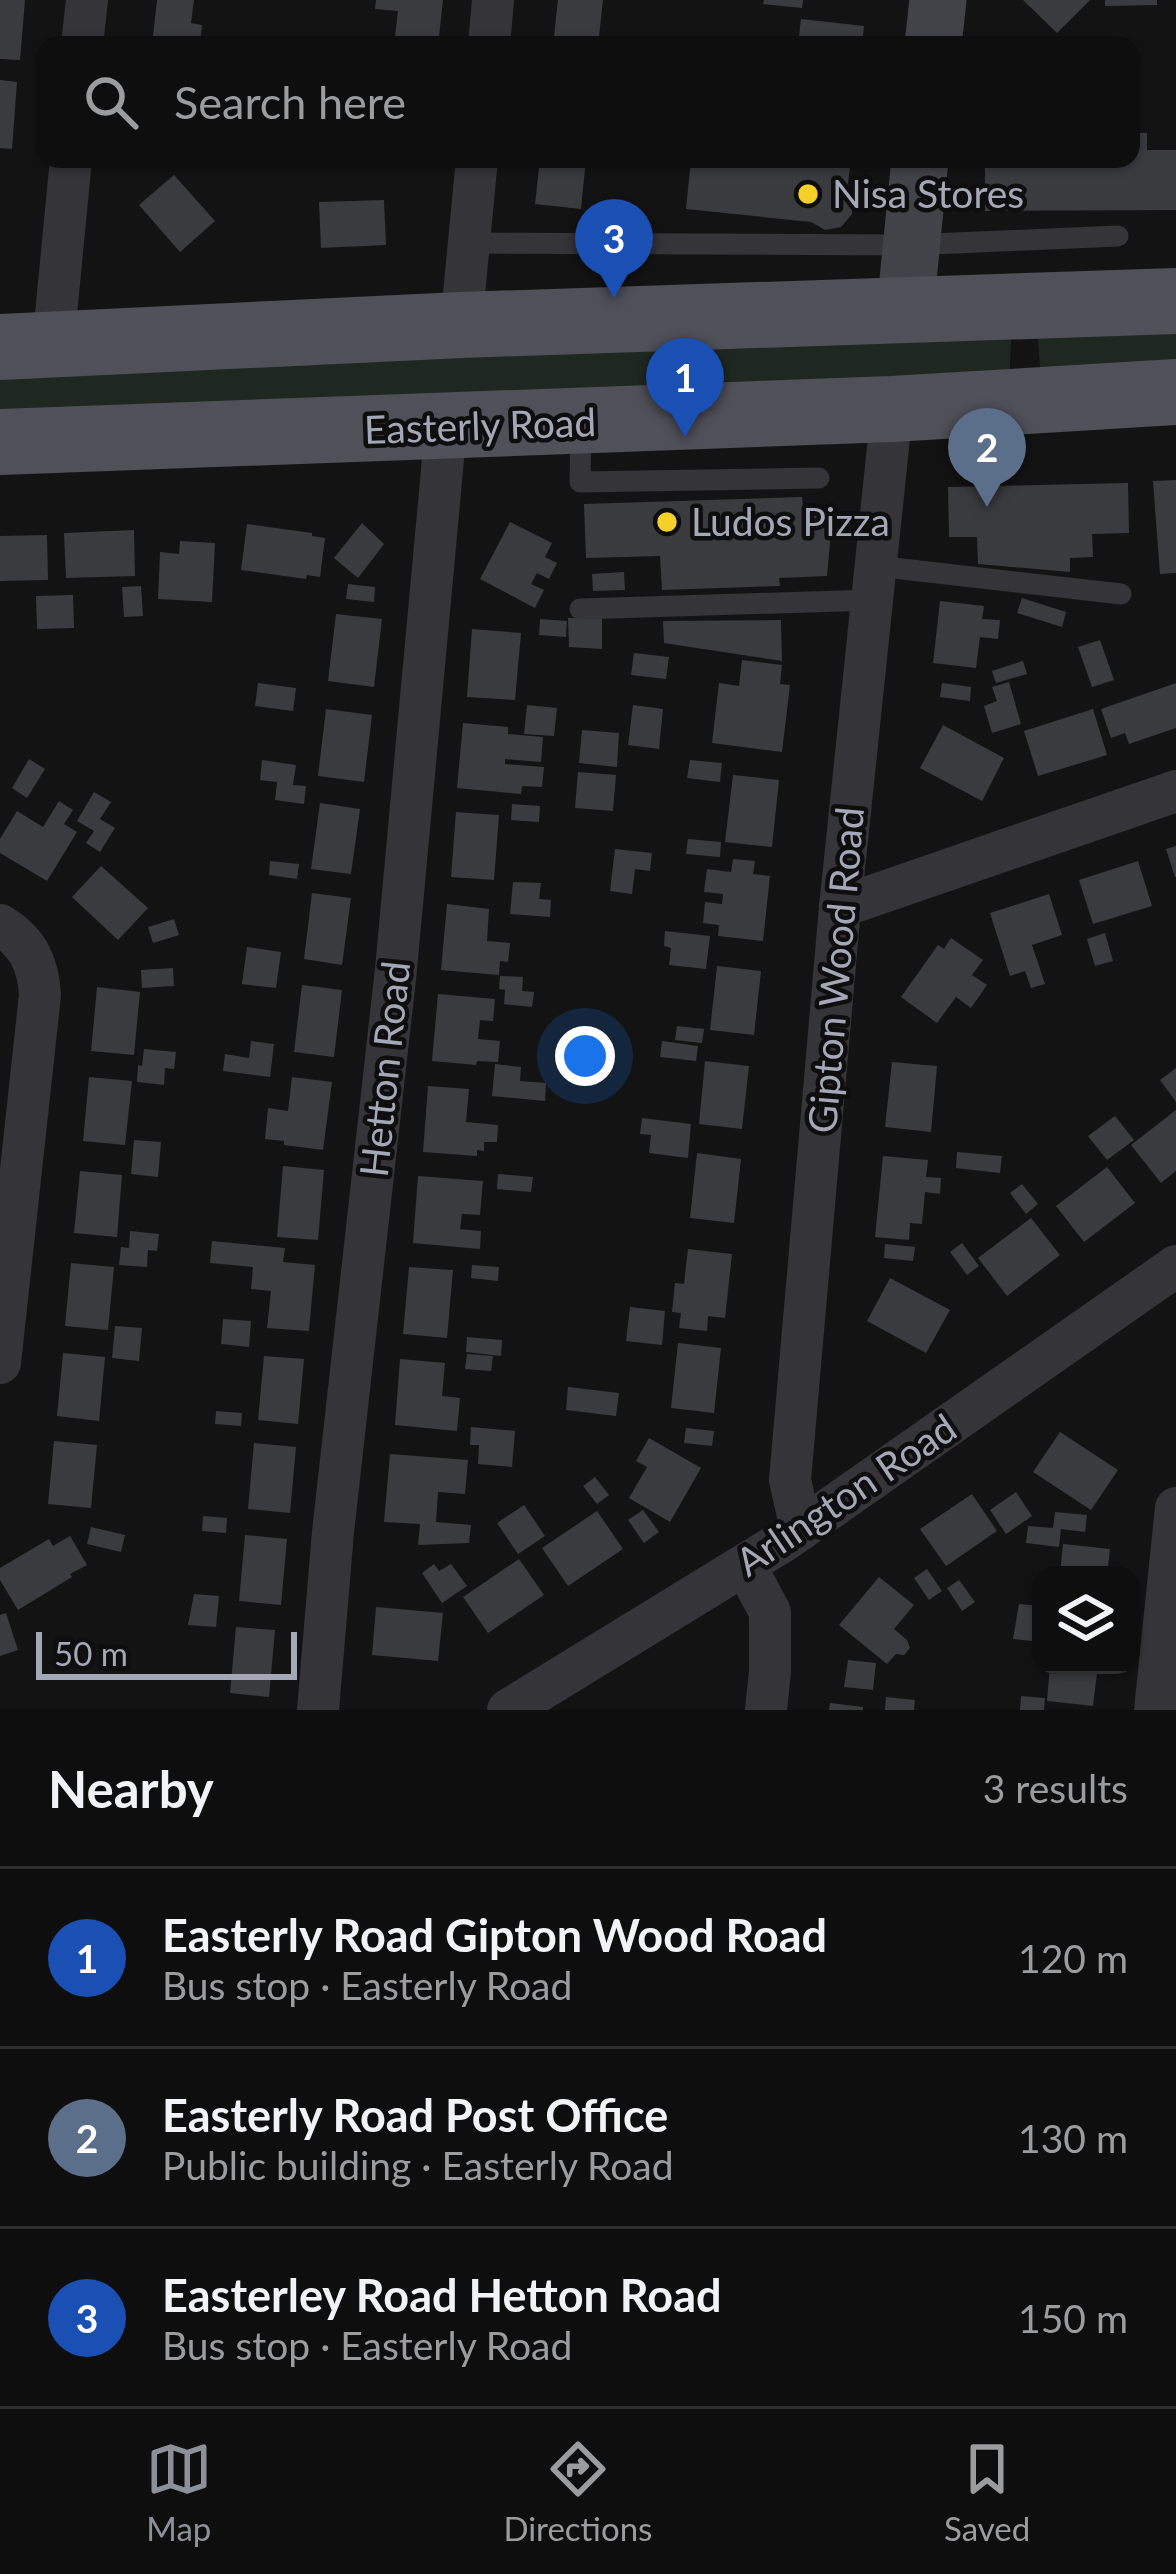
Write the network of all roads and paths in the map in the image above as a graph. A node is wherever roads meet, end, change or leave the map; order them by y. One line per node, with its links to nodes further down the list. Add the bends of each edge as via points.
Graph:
1 (87, 0): 4 (street)
2 (494, 0): 5 (street)
3 (938, 0): 6 (street)
4 (83, 36)
5 (490, 36)
6 (934, 36)
7 (69, 168): 16 (street)
8 (476, 168): 11 (street)
9 (919, 168): 12 (street)
10 (1118, 236): 12 (lane)
11 (469, 244): 12 (lane); 15 (street)
12 (910, 244): 14 (street)
13 (1176, 301): 14 (main road)
14 (905, 310): 15 (main road)
15 (460, 325): 16 (main road)
16 (27, 346)
17 (1176, 392): 18 (main road, Easterly Road)
18 (892, 410): 19 (main road, Easterly Road); 23 (street, Gipton Wood Road)
19 (581, 422): 20 (main road, Easterly Road); 22 (lane, via 580,482)
20 (446, 427): 21 (main road, Easterly Road); 34 (street, Hetton Road)
21 (0, 442)
22 (819, 478)
23 (874, 583): 24 (lane); 25 (lane); 27 (street, Gipton Wood Road)
24 (1120, 594)
25 (580, 609)
26 (1176, 791): 27 (street)
27 (840, 907): 32 (street, Gipton Wood Road, via 790,1480)
28 (0, 925): 30 (street, via 30,952 40,995)
29 (1174, 1273): 32 (street, Arlington Road)
30 (0, 1363)
31 (1176, 1508): 37 (street)
32 (801, 1529): 33 (street, Arlington Road)
33 (745, 1565): 35 (street, Arlington Road); 36 (street, via 770,1612)
34 (318, 1710)
35 (508, 1710)
36 (766, 1710)
37 (1155, 1710)

